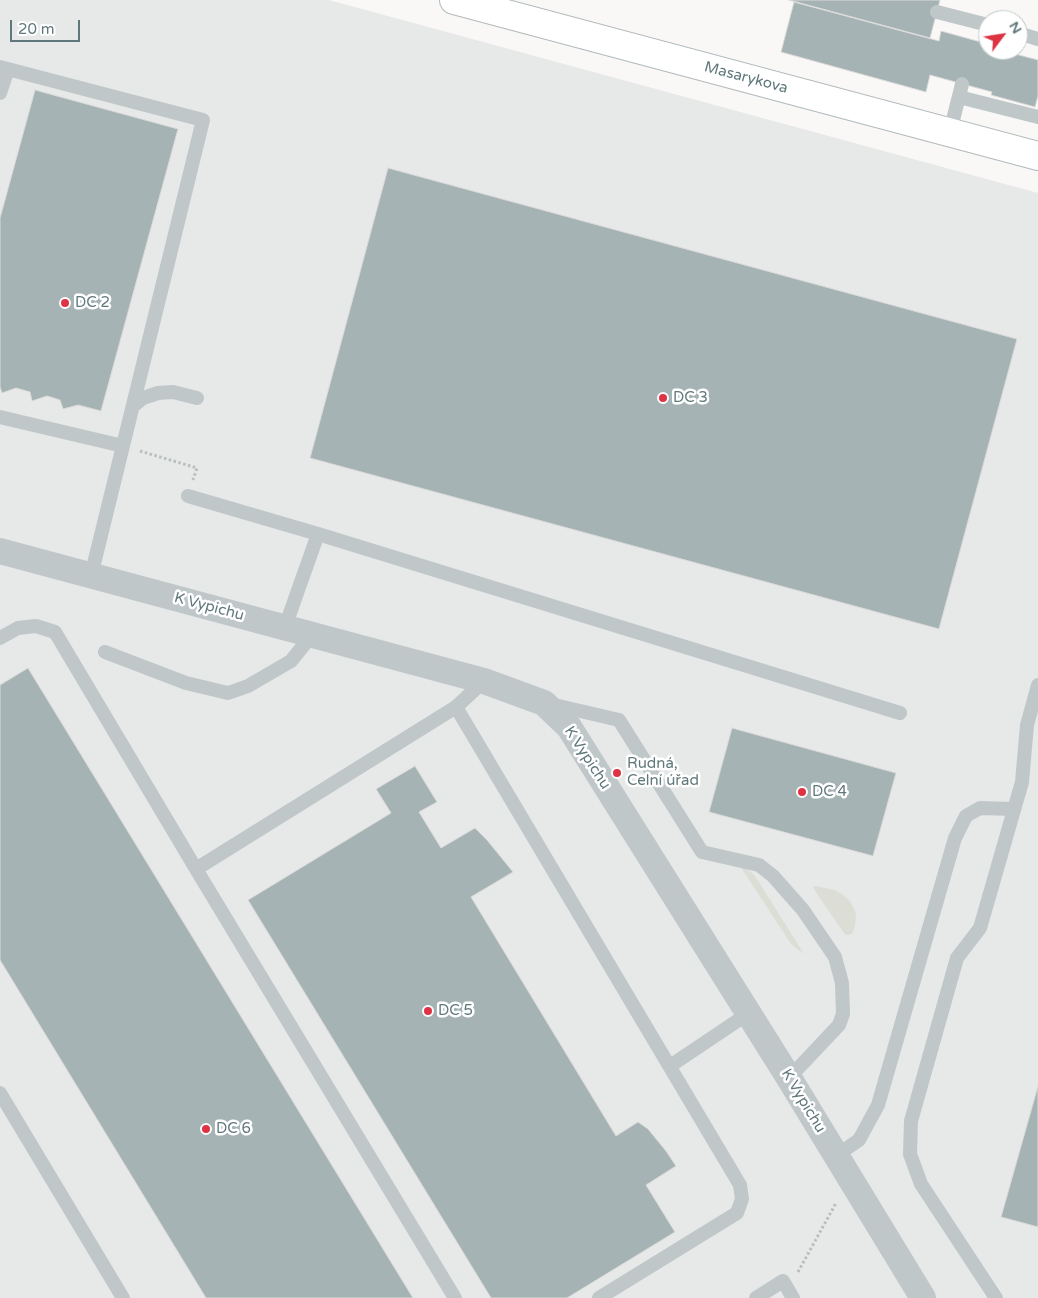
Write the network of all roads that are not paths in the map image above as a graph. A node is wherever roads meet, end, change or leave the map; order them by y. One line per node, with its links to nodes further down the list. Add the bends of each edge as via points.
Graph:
1 (454, 0): 7 (main road, Masarykova)
2 (937, 12): 3 (lane)
3 (978, 22)
4 (4, 68): 5 (lane); 10 (lane, via 203,120)
5 (0, 93)
6 (1038, 117): 7 (lane, via 961,91)
7 (950, 132): 8 (main road, Masarykova)
8 (1038, 156)
9 (197, 398): 10 (lane, via 173,392 158,393)
10 (133, 406): 12 (lane)
11 (0, 417): 12 (lane)
12 (123, 446): 16 (lane)
13 (188, 496): 14 (lane)
14 (318, 534): 17 (lane); 25 (lane)
15 (0, 552): 16 (street, K Vypichu)
16 (91, 576): 17 (street, K Vypichu)
17 (285, 627): 18 (street, K Vypichu)
18 (312, 635): 20 (lane, via 291,661 228,694 186,684); 21 (street, K Vypichu)
19 (0, 638): 27 (lane, via 18,628 36,626 55,632)
20 (105, 652)
21 (484, 680): 23 (street, K Vypichu); 24 (lane)
22 (1038, 685): 26 (lane, via 1027,725 1022,782)
23 (544, 702): 28 (street, K Vypichu, via 569,727); 30 (lane, via 619,720 702,852 759,865 803,910 834,958 842,984 843,1014 840,1025)
24 (456, 707): 27 (lane); 29 (lane)
25 (900, 713)
26 (1014, 809): 32 (lane, via 980,808 966,816 955,838 878,1105 859,1140); 39 (lane, via 980,928 956,958 910,1121 910,1154 921,1184)
27 (196, 869): 34 (lane)
28 (749, 1013): 29 (lane); 30 (street, K Vypichu)
29 (670, 1066): 35 (lane, via 740,1185 742,1199 737,1213)
30 (790, 1078): 32 (street, K Vypichu)
31 (0, 1093): 33 (lane)
32 (836, 1155): 38 (street, K Vypichu)
33 (122, 1298)
34 (455, 1298)
35 (599, 1298)
36 (756, 1298): 37 (lane, via 783,1281)
37 (793, 1298)
38 (923, 1298)
39 (996, 1298)

